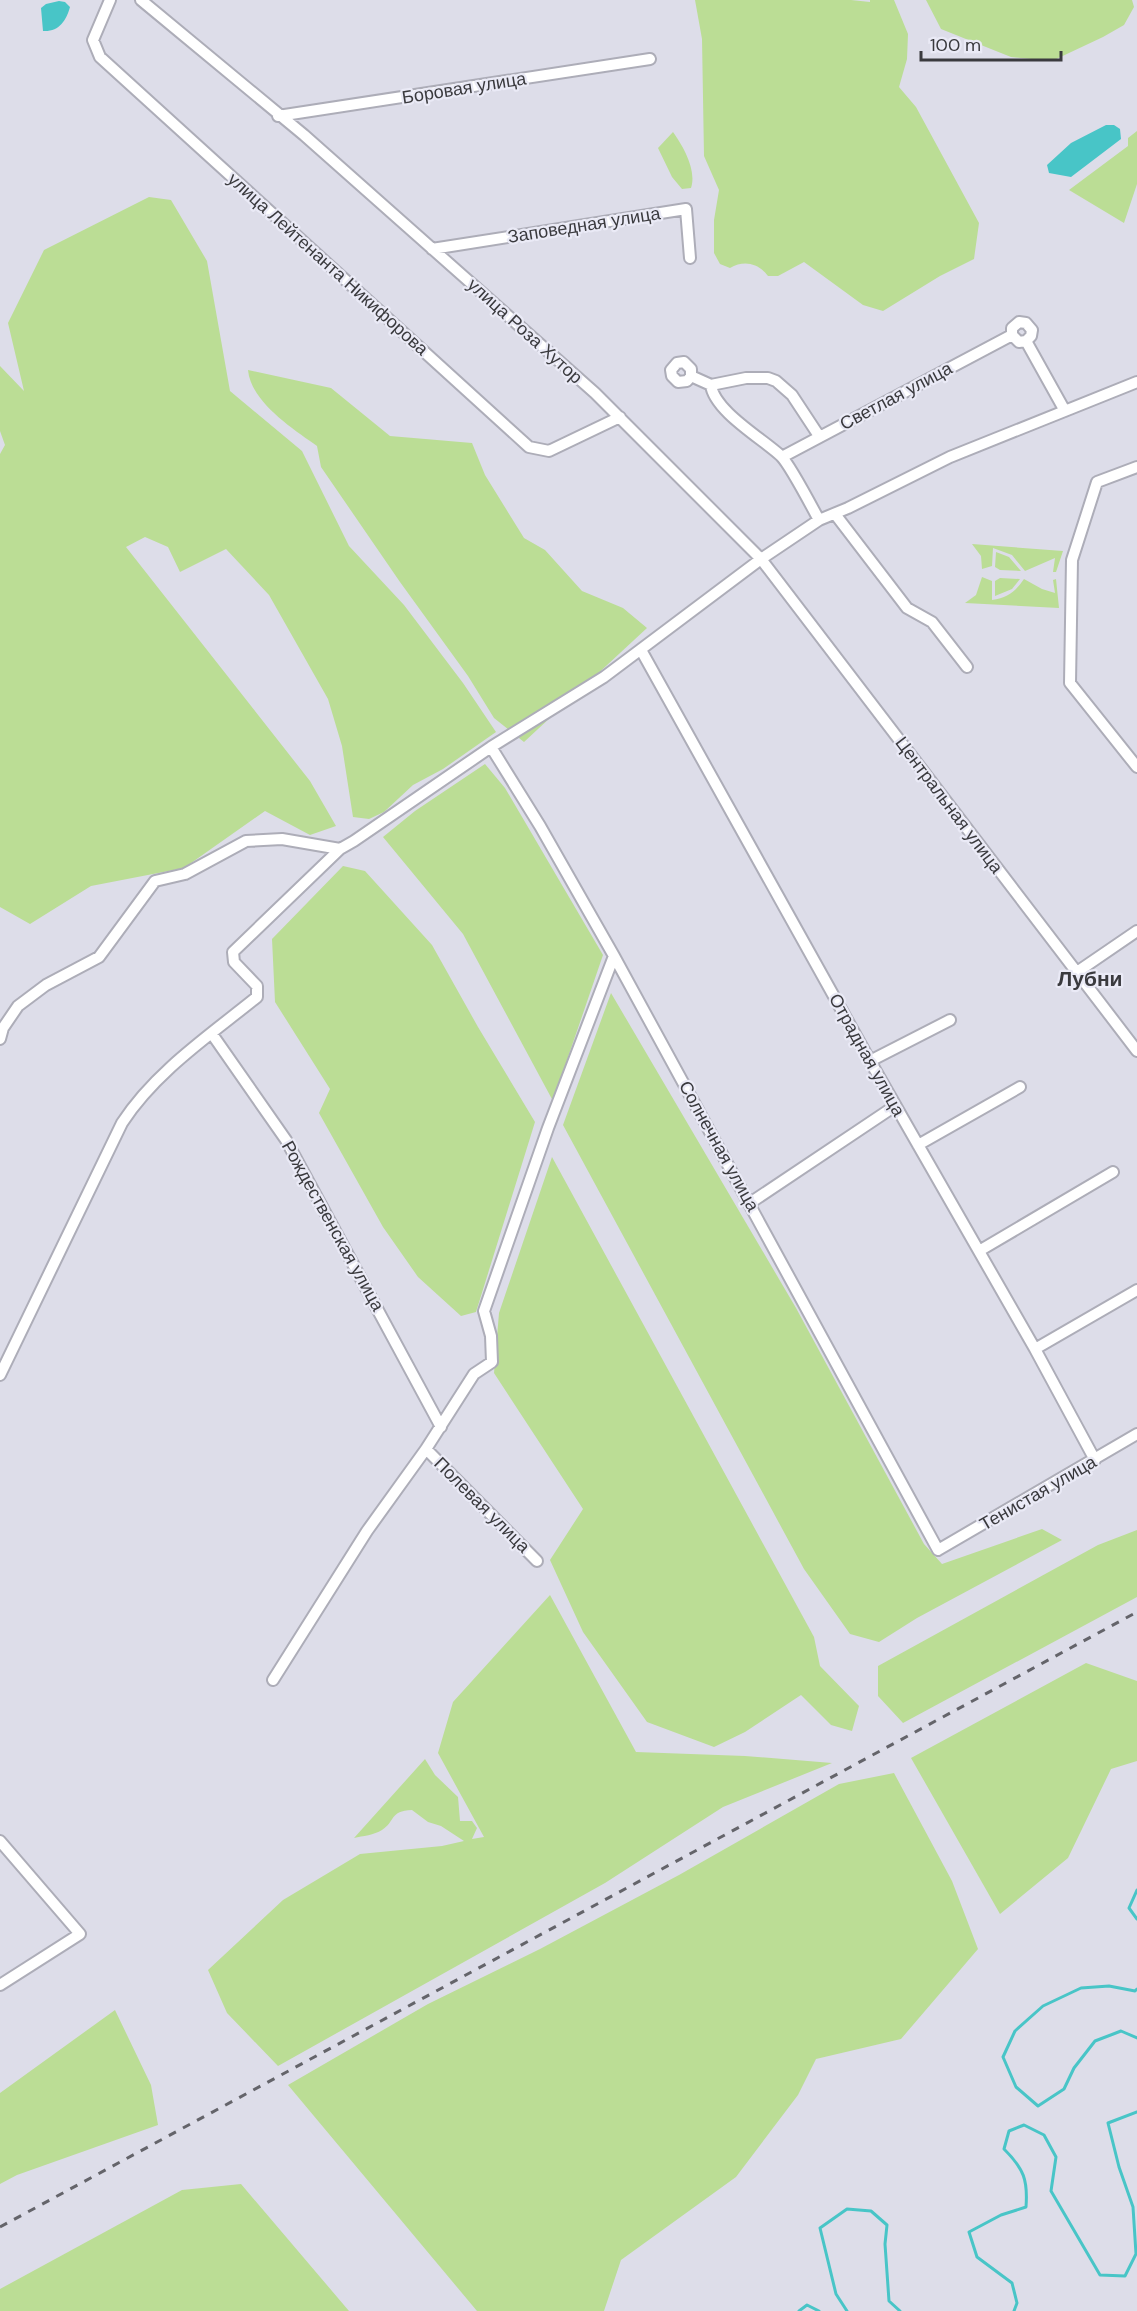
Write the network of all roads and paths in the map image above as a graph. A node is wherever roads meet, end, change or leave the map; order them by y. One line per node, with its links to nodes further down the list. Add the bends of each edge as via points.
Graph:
1 (110, 0): 13 (street, улица Лейтенанта Никифорова, via 93,40 100,57 529,447 549,451)
2 (141, 0): 4 (street, улица Роза Хутор)
3 (650, 59): 4 (street, Боровая улица)
4 (278, 116): 5 (street, улица Роза Хутор)
5 (432, 249): 6 (street, Заповедная улица, via 686,209); 13 (street, улица Роза Хутор)
6 (690, 258)
7 (1012, 335): 8 (street, via 1018,342); 8 (street, Светлая улица, via 1016,323 1026,322 1032,333); 14 (street, Светлая улица)
8 (1026, 341): 12 (street)
9 (691, 376): 11 (street)
10 (1137, 382): 12 (street)
11 (711, 385): 14 (street, via 746,378 776,381 792,395); 15 (street, via 723,406)
12 (1065, 411): 17 (street, via 950,457)
13 (620, 417): 19 (street, улица Роза Хутор)
14 (819, 436): 15 (street, Светлая улица)
15 (782, 457): 18 (street)
16 (1137, 467): 23 (street, via 1097,482 1072,560 1070,683)
17 (835, 514): 18 (street); 21 (street, via 907,608 932,622)
18 (819, 520): 19 (street)
19 (761, 560): 20 (street); 27 (street, Центральная улица)
20 (641, 650): 22 (street); 32 (street, Отрадная улица)
21 (967, 667)
22 (491, 747): 24 (street); 26 (street, Солнечная улица)
23 (1137, 767)
24 (340, 849): 29 (street, via 233,952 234,962 257,986 257,997); 30 (street, via 282,839 246,840 185,874 161,879 151,885 99,957 46,985 18,1006)
25 (1137, 931): 27 (street)
26 (614, 956): 37 (street, Солнечная улица); 42 (street, via 484,1311 491,1336 492,1362 474,1374)
27 (1077, 972): 31 (street, Центральная улица)
28 (950, 1020): 32 (street)
29 (212, 1034): 41 (street, via 158,1079 136,1101 122,1123); 42 (street, Рождественская улица, via 286,1140)
30 (0, 1039)
31 (1137, 1051)
32 (870, 1061): 34 (street, Отрадная улица)
33 (1020, 1087): 35 (street)
34 (895, 1106): 35 (street, Отрадная улица); 37 (street)
35 (918, 1145): 38 (street, Отрадная улица)
36 (1113, 1172): 38 (street)
37 (750, 1203): 46 (street, Солнечная улица)
38 (979, 1251): 40 (street, Отрадная улица)
39 (1137, 1290): 40 (street)
40 (1035, 1350): 45 (street, Отрадная улица)
41 (0, 1375)
42 (441, 1426): 44 (street)
43 (1137, 1434): 45 (street, Тенистая улица)
44 (426, 1449): 47 (street, Полевая улица); 48 (street, via 367,1531)
45 (1095, 1460): 46 (street, Тенистая улица)
46 (938, 1550)
47 (537, 1561)
48 (273, 1680)
49 (0, 1840): 50 (street, via 80,1934)
50 (0, 1985)

